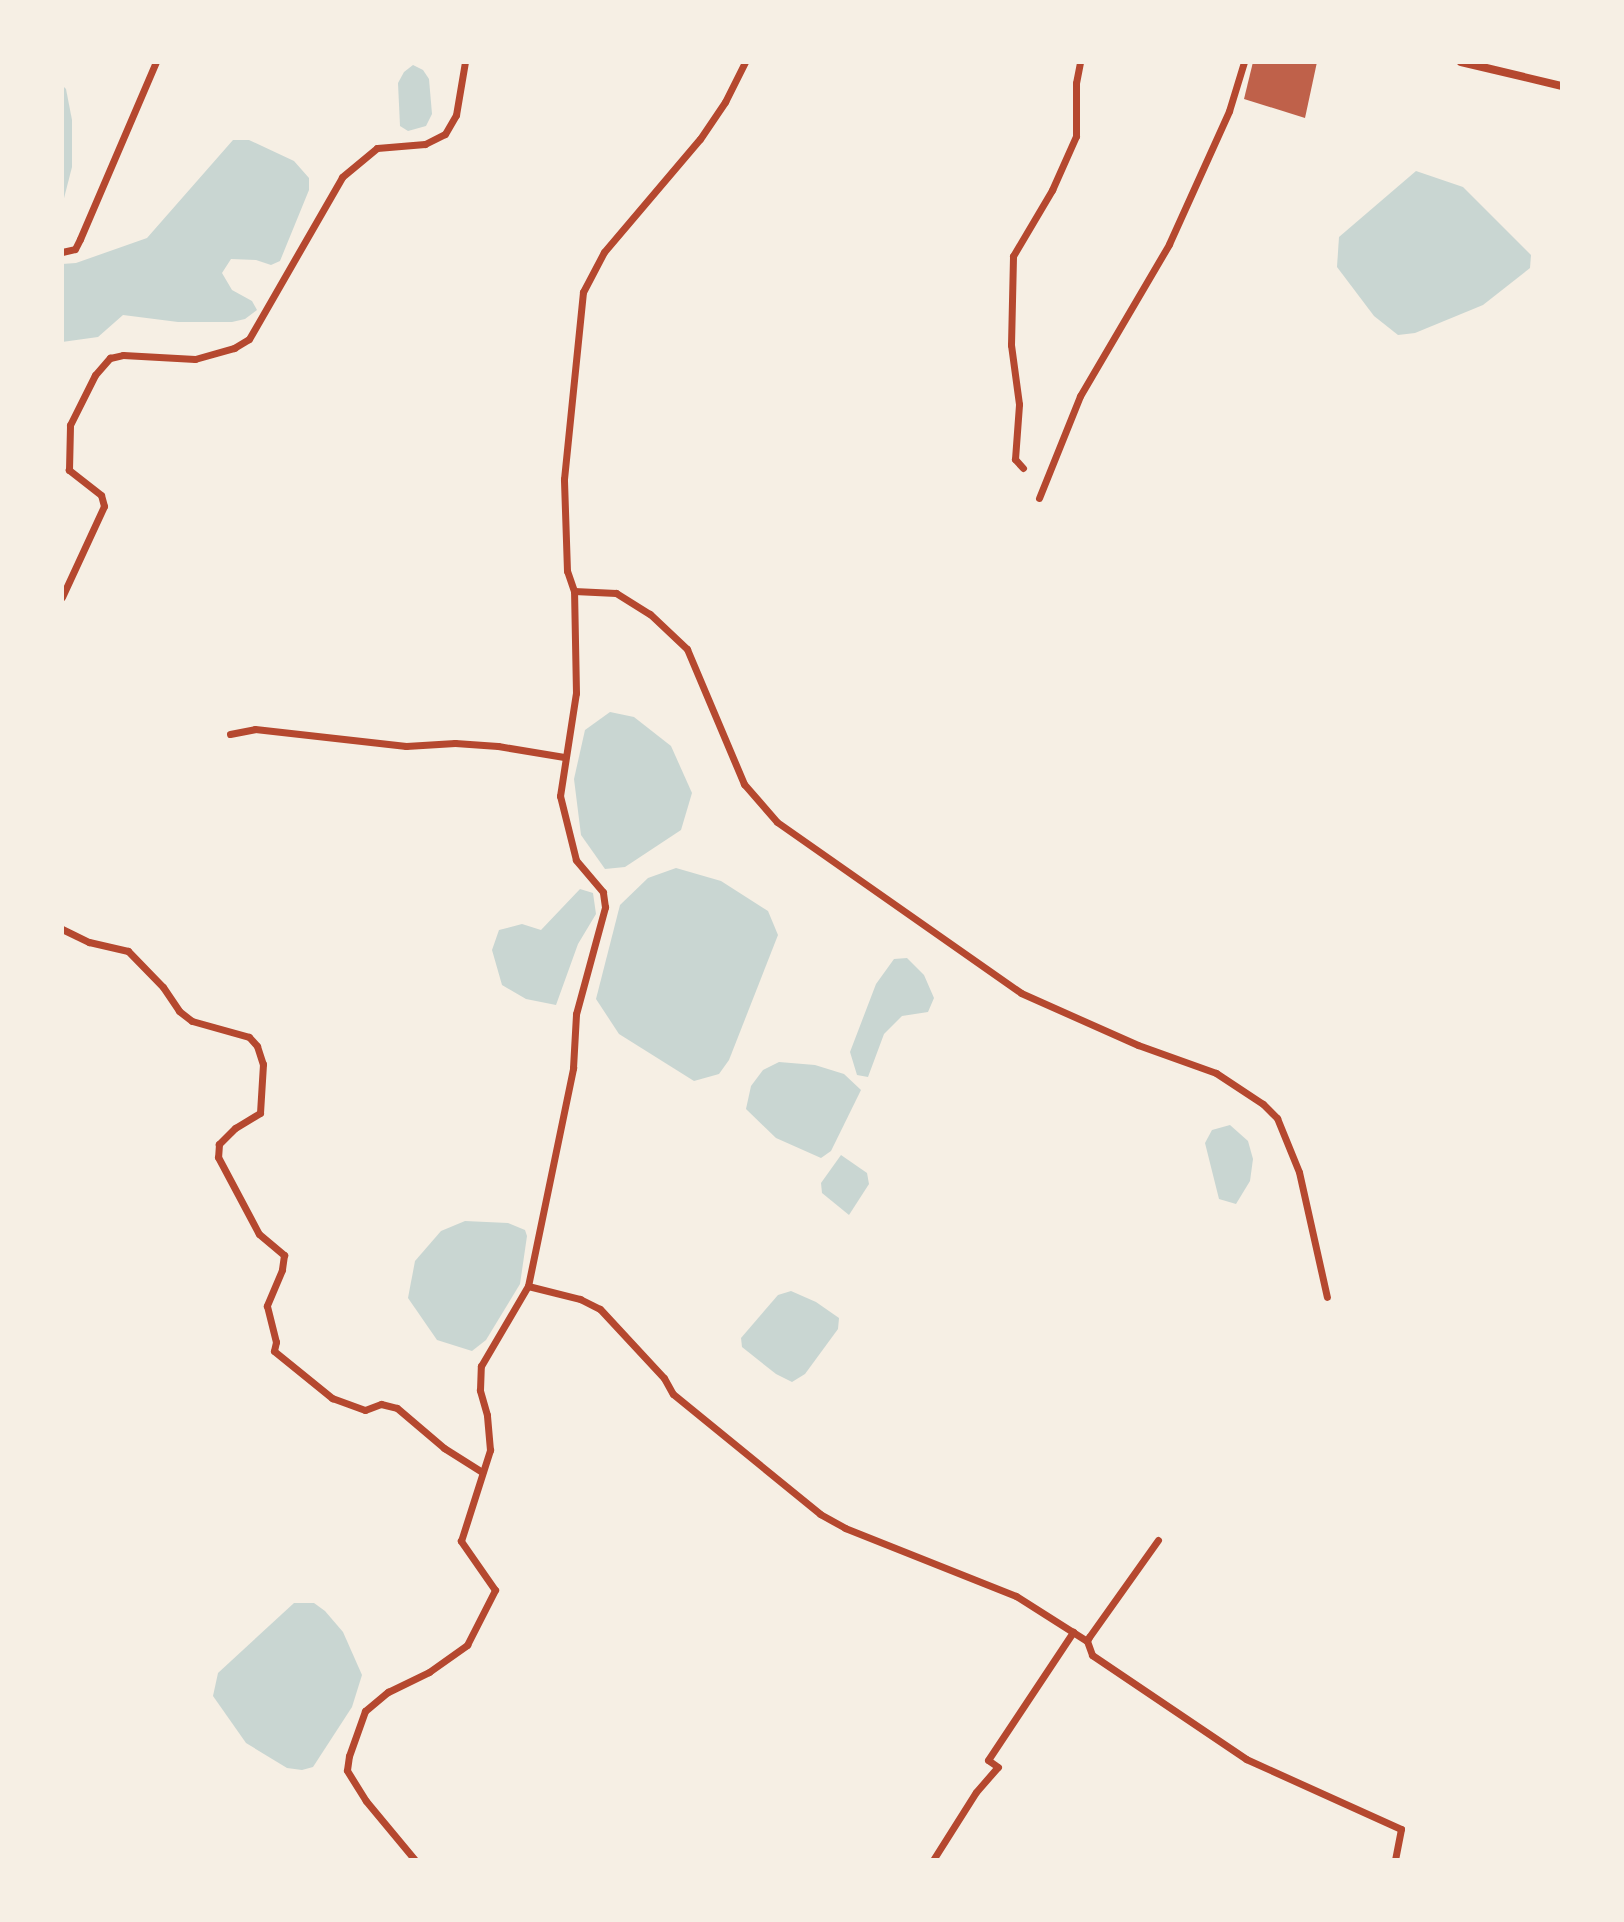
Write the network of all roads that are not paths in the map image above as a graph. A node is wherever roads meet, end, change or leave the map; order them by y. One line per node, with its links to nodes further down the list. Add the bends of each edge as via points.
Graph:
1 (156, 62): 8 (street, via 80,239 75,249)
2 (465, 62): 12 (street, via 462,94 445,134 425,144 377,148 342,177 249,339 195,359 110,358 95,375 70,425 69,470 101,495 104,506)
3 (745, 62): 11 (street, via 700,139 604,252 583,292 564,479 567,571)
4 (1080, 62): 9 (street, via 1076,136 1059,177 1013,256 1011,345 1019,404 1015,459)
5 (1244, 62): 10 (street, via 1229,111 1169,244 1080,396)
6 (1461, 62): 7 (street)
7 (1562, 86)
8 (62, 252)
9 (1023, 468)
10 (1039, 498)
11 (574, 591): 14 (street, via 576,693); 17 (street, via 616,593 650,614 687,649 744,784 787,830 1021,993 1112,1035 1216,1073 1263,1104 1277,1118 1299,1172)
12 (62, 597)
13 (230, 734): 14 (street, via 255,729 406,746 498,746)
14 (564, 757): 16 (street, via 560,796 576,860 603,892 605,907 576,1014 573,1068)
15 (62, 929): 18 (street, via 128,951 192,1021 249,1037 257,1046 263,1064 260,1113 219,1144 218,1157 259,1234 284,1255 267,1306 274,1351 332,1398 365,1410 381,1404 397,1408)
16 (528, 1286): 18 (street, via 481,1366 490,1450); 20 (street, via 600,1309 681,1403 820,1514 1016,1596)
17 (1327, 1297)
18 (482, 1472): 22 (street, via 461,1541 495,1590 467,1645 365,1711 349,1756 347,1770 366,1801)
19 (1158, 1540): 21 (street)
20 (1073, 1632): 21 (street); 23 (street, via 988,1760 998,1767)
21 (1087, 1641): 24 (street, via 1092,1655 1110,1669 1246,1759 1401,1829)
22 (415, 1860)
23 (933, 1860)
24 (1395, 1860)

